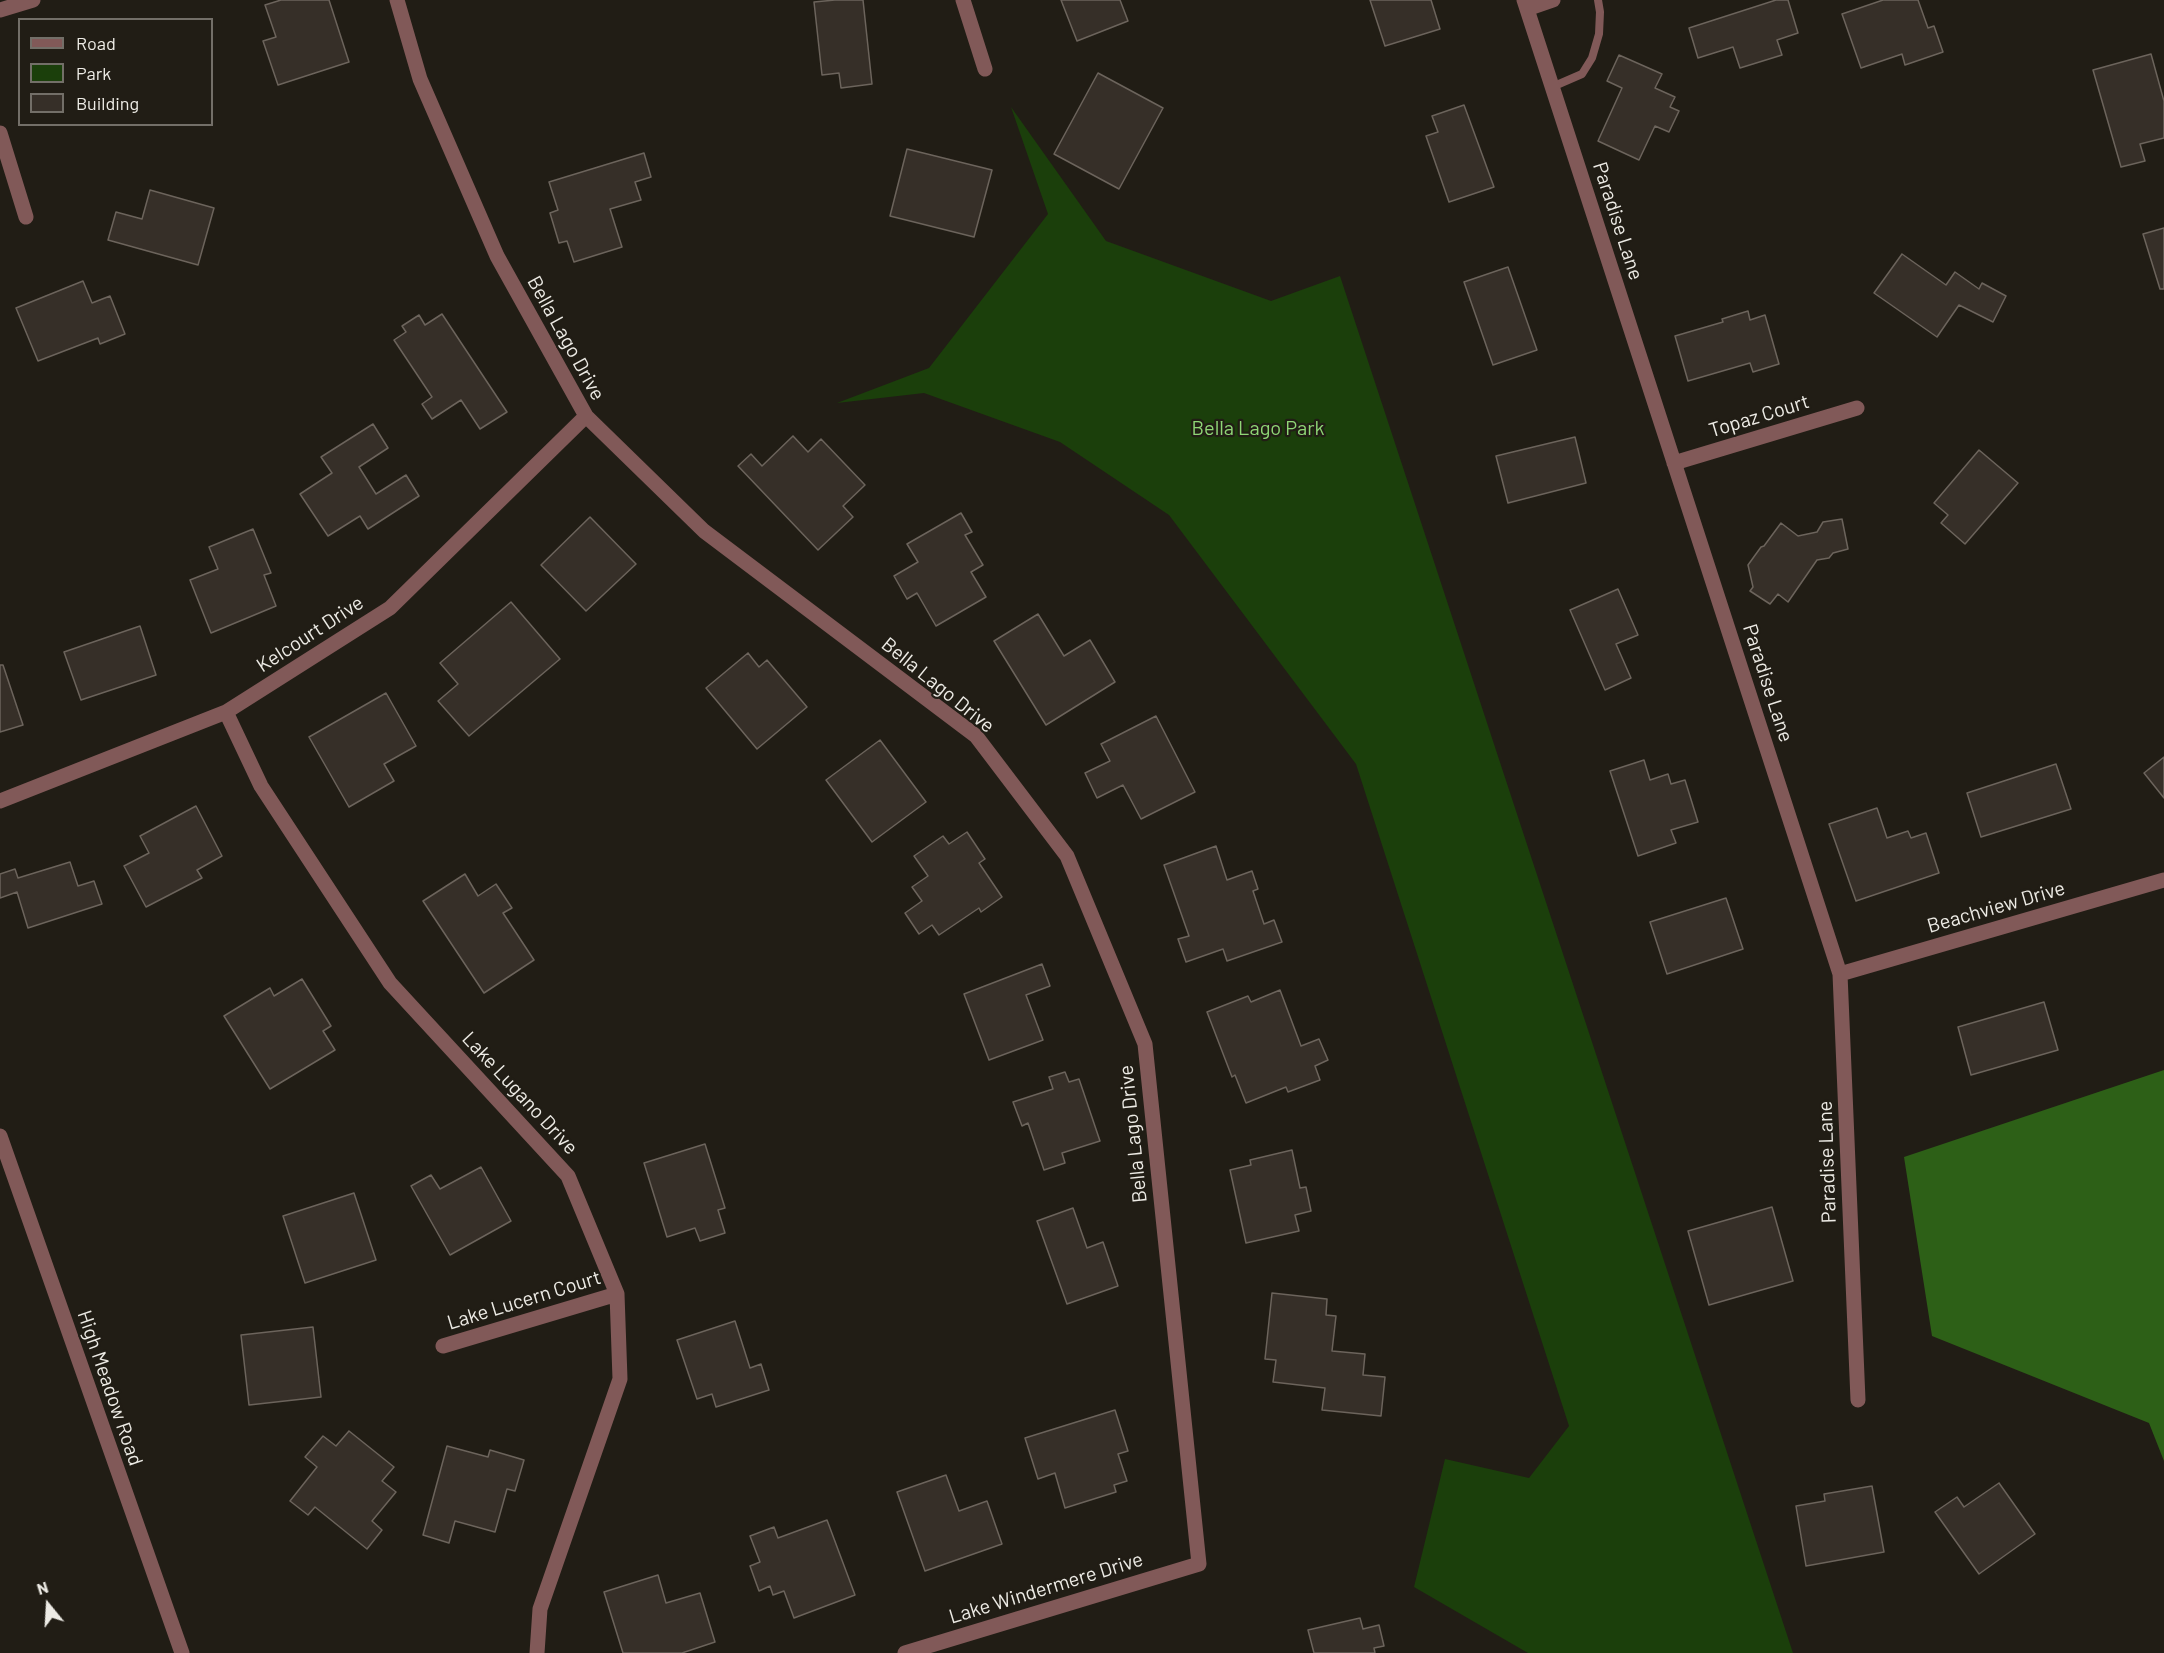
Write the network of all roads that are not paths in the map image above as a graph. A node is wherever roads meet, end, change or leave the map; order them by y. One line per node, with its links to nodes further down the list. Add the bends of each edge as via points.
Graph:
1 (33, 0): 7 (street)
2 (397, 0): 13 (street, Bella Lago Drive, via 420,79 497,256)
3 (963, 0): 8 (street)
4 (1552, 0): 6 (street)
5 (1598, 0): 9 (lane, via 1599,34 1592,58 1582,74)
6 (1525, 4): 9 (street, Paradise Lane)
7 (0, 10)
8 (985, 69)
9 (1552, 87): 14 (street, Paradise Lane)
10 (0, 133): 11 (street)
11 (26, 217)
12 (1857, 408): 14 (street, Topaz Court)
13 (586, 416): 15 (street, Kelcourt Drive, via 390,608); 24 (street, Bella Lago Drive, via 704,531 976,736 1067,856 1145,1044)
14 (1674, 463): 18 (street, Paradise Lane)
15 (226, 712): 16 (street, Kelcourt Drive); 21 (street, Lake Lugano Drive, via 261,786 390,983 568,1176)
16 (0, 801)
17 (2164, 880): 18 (street, Beachview Drive)
18 (1840, 974): 23 (street, Paradise Lane)
19 (0, 1136): 20 (street, High Meadow Road)
20 (4, 1164): 25 (street, High Meadow Road)
21 (617, 1294): 22 (street, Lake Lucern Court); 26 (street, Lake Lugano Drive, via 620,1379 540,1609)
22 (443, 1347)
23 (1858, 1400)
24 (1199, 1564): 27 (street, Lake Windermere Drive)
25 (182, 1653)
26 (537, 1653)
27 (905, 1653)

